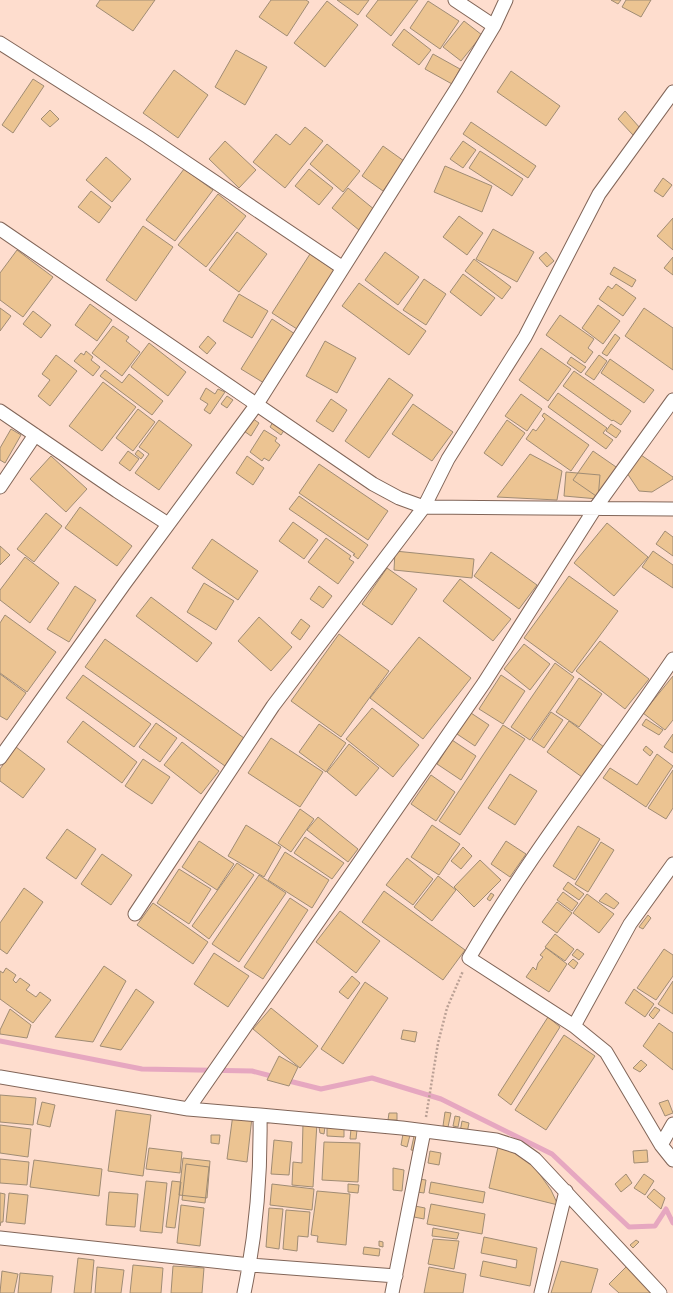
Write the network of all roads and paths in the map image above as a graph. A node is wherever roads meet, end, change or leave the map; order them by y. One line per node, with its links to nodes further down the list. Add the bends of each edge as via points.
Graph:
1 (455, 0): 3 (street)
2 (506, 0): 3 (street)
3 (494, 26): 7 (street)
4 (0, 43): 7 (street, via 148,137)
5 (673, 92): 13 (street, via 599,194 525,337 448,459)
6 (0, 229): 9 (street)
7 (343, 268): 9 (street)
8 (673, 400): 14 (street)
9 (257, 404): 13 (street, via 373,484 399,498); 16 (street)
10 (0, 410): 11 (street)
11 (35, 436): 12 (street); 16 (street)
12 (0, 487)
13 (424, 507): 14 (street); 20 (street, via 273,706)
14 (596, 507): 15 (street); 25 (street, via 484,683)
15 (673, 509)
16 (168, 524): 18 (street)
17 (673, 659): 21 (street, via 568,807 491,920)
18 (0, 758)
19 (673, 864): 22 (street, via 630,924)
20 (135, 914)
21 (469, 958): 22 (street); 24 (path, via 447,1008)
22 (574, 1026): 29 (street, via 606,1052)
23 (0, 1076): 25 (street)
24 (427, 1107)
25 (188, 1109): 26 (street)
26 (260, 1115): 28 (street); 33 (street, via 260,1156)
27 (673, 1124): 29 (street)
28 (424, 1131): 31 (street, via 496,1140 518,1147 536,1159); 34 (street)
29 (661, 1145): 30 (street)
30 (673, 1160)
31 (566, 1191): 37 (street); 38 (street)
32 (0, 1238): 33 (street)
33 (250, 1265): 34 (street); 35 (street)
34 (396, 1276): 36 (street)
35 (244, 1293)
36 (392, 1293)
37 (541, 1293)
38 (660, 1293)

